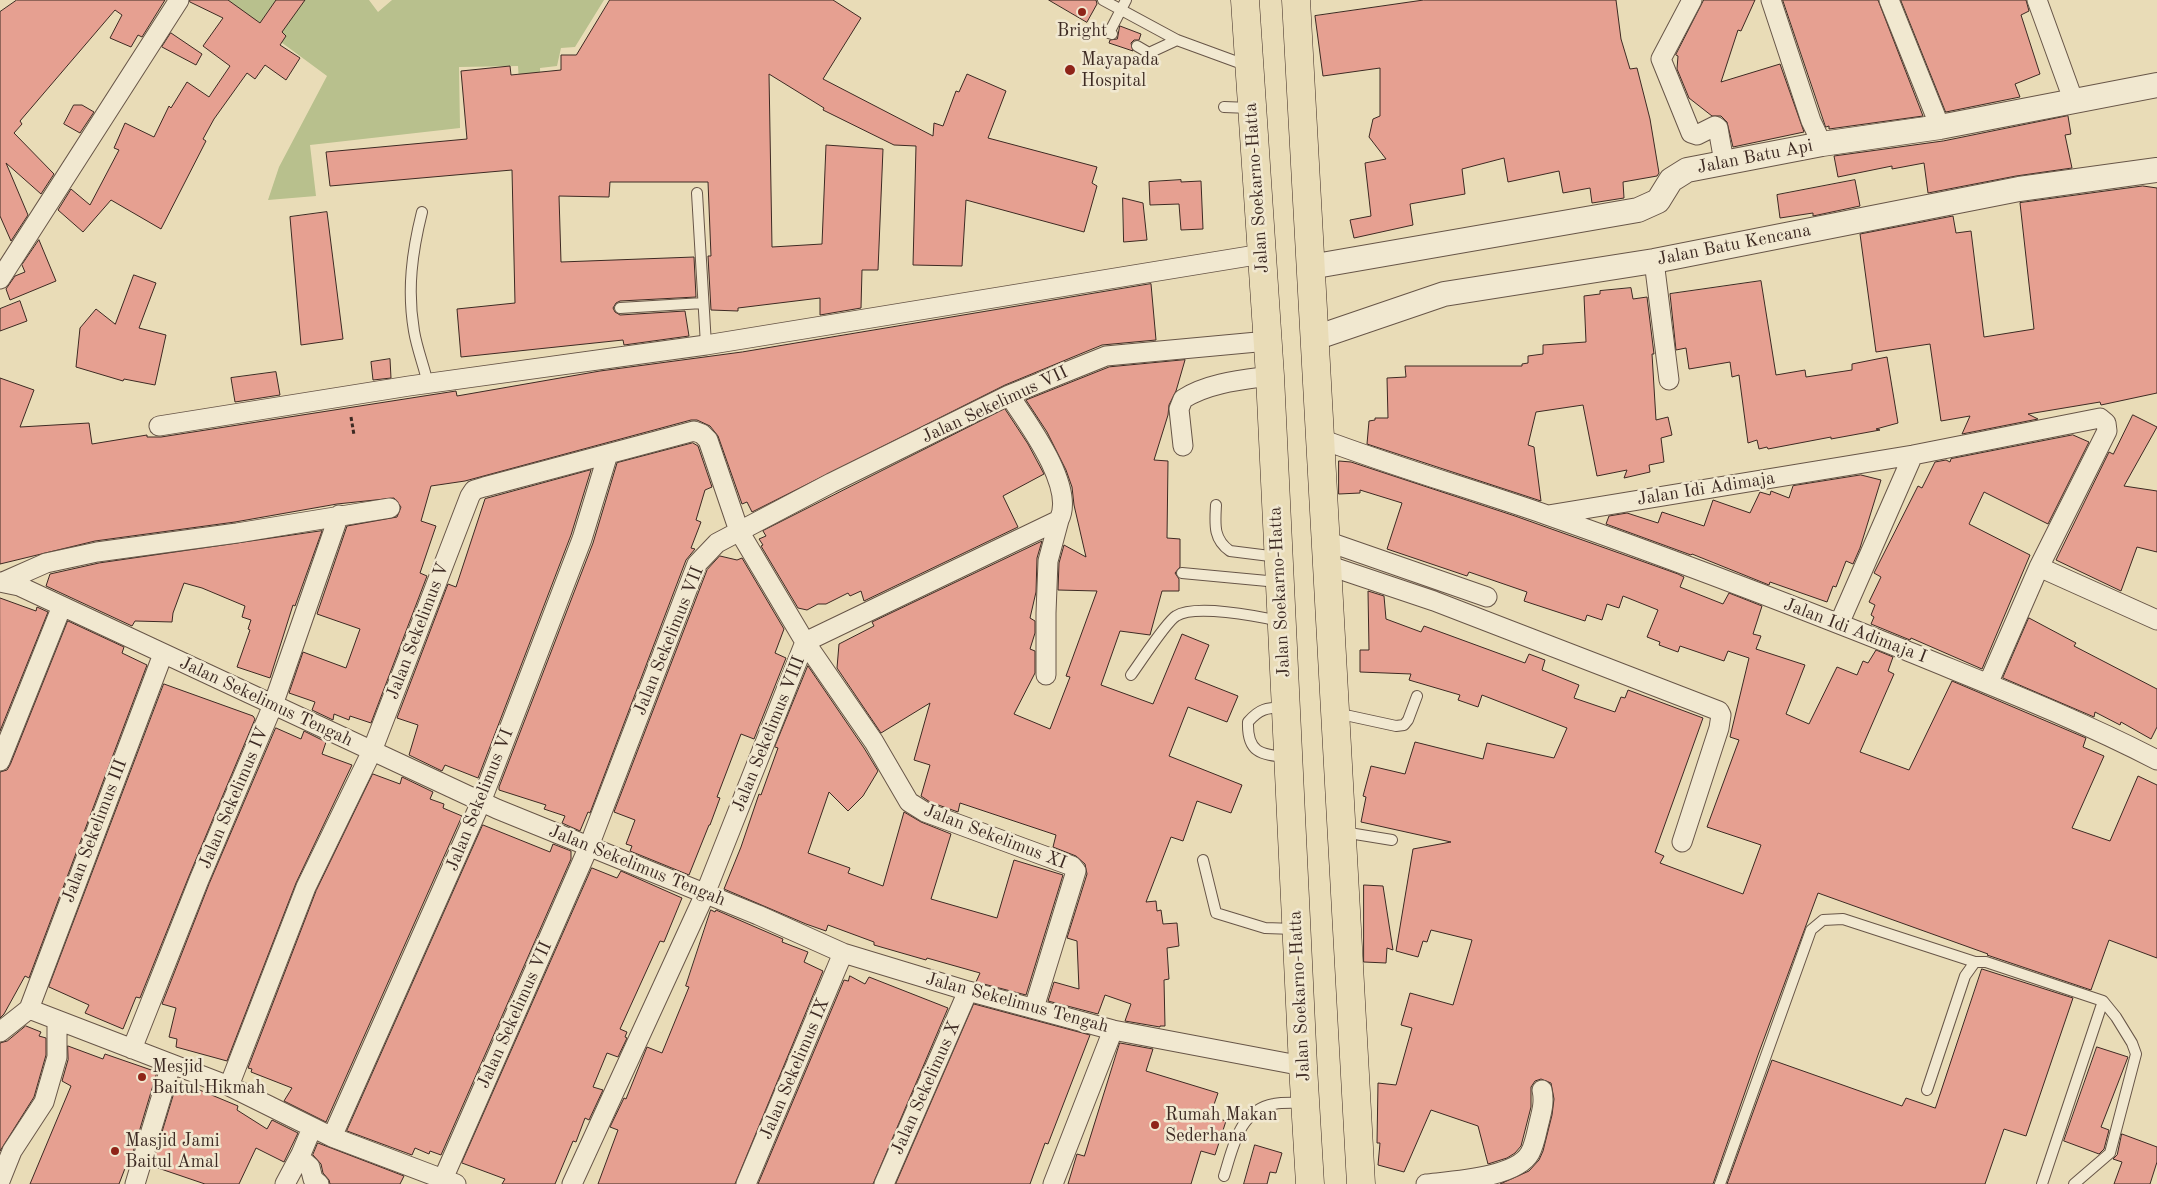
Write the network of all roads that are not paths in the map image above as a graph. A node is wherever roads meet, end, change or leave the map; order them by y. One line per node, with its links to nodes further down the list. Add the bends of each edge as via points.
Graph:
1 (179, 0): 28 (street)
2 (1103, 0): 10 (lane)
3 (1126, 0): 10 (lane)
4 (1245, 0): 14 (highway, Jalan Soekarno-Hatta)
5 (1296, 0): 27 (highway)
6 (1692, 0): 21 (street, via 1663,54 1663,66 1691,133 1697,135 1715,126 1718,128)
7 (1771, 0): 20 (street, via 1811,121)
8 (1889, 0): 19 (street)
9 (2037, 0): 16 (street)
10 (1121, 10): 11 (lane, via 1108,33); 12 (lane)
11 (1112, 34)
12 (1176, 40): 13 (lane, via 1148,53); 14 (lane)
13 (1137, 46)
14 (1249, 66): 18 (highway, Jalan Soekarno-Hatta)
15 (2157, 85): 16 (street, Jalan Batu Api)
16 (2074, 102): 19 (street, Jalan Batu Api)
17 (1224, 107): 18 (lane)
18 (1251, 108): 25 (highway, Jalan Soekarno-Hatta)
19 (1940, 128): 20 (street, Jalan Batu Api)
20 (1822, 144): 21 (street, Jalan Batu Api)
21 (1724, 162): 27 (street, Jalan Batu Api, via 1687,170 1671,180 1658,201 1638,210)
22 (2157, 170): 26 (street, Jalan Batu Kencana, via 2019,190)
23 (697, 193): 29 (lane)
24 (422, 212): 36 (lane, via 413,249 410,283 414,331)
25 (1262, 254): 32 (highway, Jalan Soekarno-Hatta); 33 (street)
26 (1654, 261): 31 (street, Jalan Batu Kencana, via 1444,294); 35 (street)
27 (1310, 267): 31 (highway)
28 (0, 279)
29 (702, 303): 30 (lane); 33 (lane)
30 (620, 308)
31 (1315, 338): 39 (highway)
32 (1268, 341): 34 (highway, Jalan Soekarno-Hatta); 37 (street, Jalan Sekelimus VII, via 1106,356)
33 (706, 345): 36 (street)
34 (1270, 376): 40 (street, via 1236,380 1192,393 1183,399 1179,409); 51 (highway, Jalan Soekarno-Hatta)
35 (1669, 380)
36 (428, 384): 38 (street)
37 (1009, 395): 47 (street, via 1044,447 1063,495); 48 (street, Jalan Sekelimus VII)
38 (159, 426)
39 (1320, 439): 46 (street, Jalan Idi Adimaja); 49 (highway)
40 (1183, 446)
41 (608, 454): 48 (street, Jalan Sekelimus V, via 694,431 702,434 708,440); 68 (street, Jalan Sekelimus V, via 474,490); 72 (street, Jalan Sekelimus VI, via 582,539)
42 (1913, 455): 46 (street, Jalan Idi Adimaja); 50 (street, Jalan Idi Adimaja, via 2100,418 2106,423 2107,431); 58 (street)
43 (1216, 505): 51 (lane, via 1215,534 1223,546)
44 (390, 508): 45 (street)
45 (339, 515): 53 (street, via 97,552 46,563); 65 (street, Jalan Sekelimus IV)
46 (1547, 515): 58 (street, Jalan Idi Adimaja I)
47 (1059, 520): 59 (street, Jalan Sekelimus VIII); 61 (street, via 1048,560)
48 (739, 531): 59 (street, Jalan Sekelimus XI); 76 (street, Jalan Sekelimus VII, via 717,543 697,564)
49 (1327, 553): 54 (street); 67 (highway); 75 (street, via 1434,601 1719,712 1719,728)
50 (2039, 567): 56 (street); 63 (street)
51 (1279, 570): 52 (lane); 57 (highway, Jalan Soekarno-Hatta)
52 (1182, 573)
53 (2, 582): 55 (street, Jalan Sekelimus Tengah, via 19,586)
54 (1487, 597)
55 (62, 606): 60 (street, Jalan Sekelimus Tengah); 71 (street)
56 (2157, 620)
57 (1282, 621): 62 (lane, via 1248,615 1186,612 1175,617); 66 (highway, Jalan Soekarno-Hatta)
58 (1840, 624): 63 (street, Jalan Idi Adimaja I)
59 (806, 642): 78 (street, Jalan Sekelimus VIII); 84 (street, Jalan Sekelimus XI, via 874,742 910,802 925,812 1072,866 1076,871)
60 (163, 654): 65 (street, Jalan Sekelimus Tengah); 85 (street, Jalan Sekelimus III)
61 (1046, 675)
62 (1131, 675)
63 (1988, 684): 70 (street, Jalan Idi Adimaja I)
64 (1417, 696): 67 (lane, via 1404,725)
65 (273, 705): 68 (street, Jalan Sekelimus Tengah); 89 (street, Jalan Sekelimus IV)
66 (1286, 707): 69 (highway, Jalan Soekarno-Hatta); 69 (lane, via 1256,712 1248,722 1247,736 1251,746 1259,752)
67 (1335, 713): 73 (highway)
68 (372, 752): 72 (street, Jalan Sekelimus Tengah); 92 (street, Jalan Sekelimus V, via 306,887)
69 (1288, 757): 79 (highway, Jalan Soekarno-Hatta)
70 (2157, 760)
71 (0, 761)
72 (481, 802): 76 (street, Jalan Sekelimus Tengah); 97 (street, Jalan Sekelimus VI)
73 (1342, 832): 74 (lane); 110 (highway)
74 (1392, 840)
75 (1682, 842)
76 (589, 846): 78 (street, Jalan Sekelimus Tengah); 101 (street, Jalan Sekelimus VII)
77 (1203, 860): 79 (lane, via 1216,913 1265,928)
78 (705, 894): 80 (street, Jalan Sekelimus Tengah); 105 (street, Jalan Sekelimus VIII)
79 (1296, 929): 91 (highway, Jalan Soekarno-Hatta)
80 (843, 953): 82 (street, Jalan Sekelimus Tengah); 106 (street, Jalan Sekelimus IX)
81 (1975, 962): 83 (lane, via 1986,962); 94 (lane, via 1966,976); 112 (lane, via 1843,919 1823,920 1811,930)
82 (968, 991): 84 (street, Jalan Sekelimus Tengah); 107 (street, Jalan Sekelimus X)
83 (2103, 1001): 113 (lane); 114 (lane, via 2127,1032 2136,1054 2110,1153)
84 (1034, 1008): 87 (street, Jalan Sekelimus Tengah)
85 (29, 1009): 86 (street); 88 (street)
86 (57, 1020): 89 (street); 100 (street, via 57,1057 44,1102 12,1151)
87 (1113, 1030): 91 (street, Jalan Sekelimus Tengah); 108 (street)
88 (0, 1032)
89 (132, 1049): 90 (street)
90 (171, 1064): 92 (street); 102 (street)
91 (1303, 1066): 95 (highway, Jalan Soekarno-Hatta)
92 (229, 1086): 96 (street)
93 (1542, 1090): 111 (street, via 1544,1100 1535,1140 1524,1160 1508,1170)
94 (1927, 1090)
95 (1305, 1103): 99 (lane, via 1272,1104 1251,1114 1237,1133); 109 (highway, Jalan Soekarno-Hatta)
96 (312, 1128): 97 (street); 98 (street)
97 (332, 1137): 101 (street)
98 (301, 1154): 103 (street); 104 (street, via 302,1160 313,1171 313,1180)
99 (1224, 1176)
100 (0, 1181)
101 (449, 1182)
102 (135, 1184)
103 (285, 1184)
104 (319, 1184)
105 (572, 1184)
106 (746, 1184)
107 (884, 1184)
108 (1053, 1184)
109 (1310, 1184)
110 (1361, 1184)
111 (1426, 1184)
112 (1720, 1184)
113 (2042, 1184)
114 (2074, 1184)

